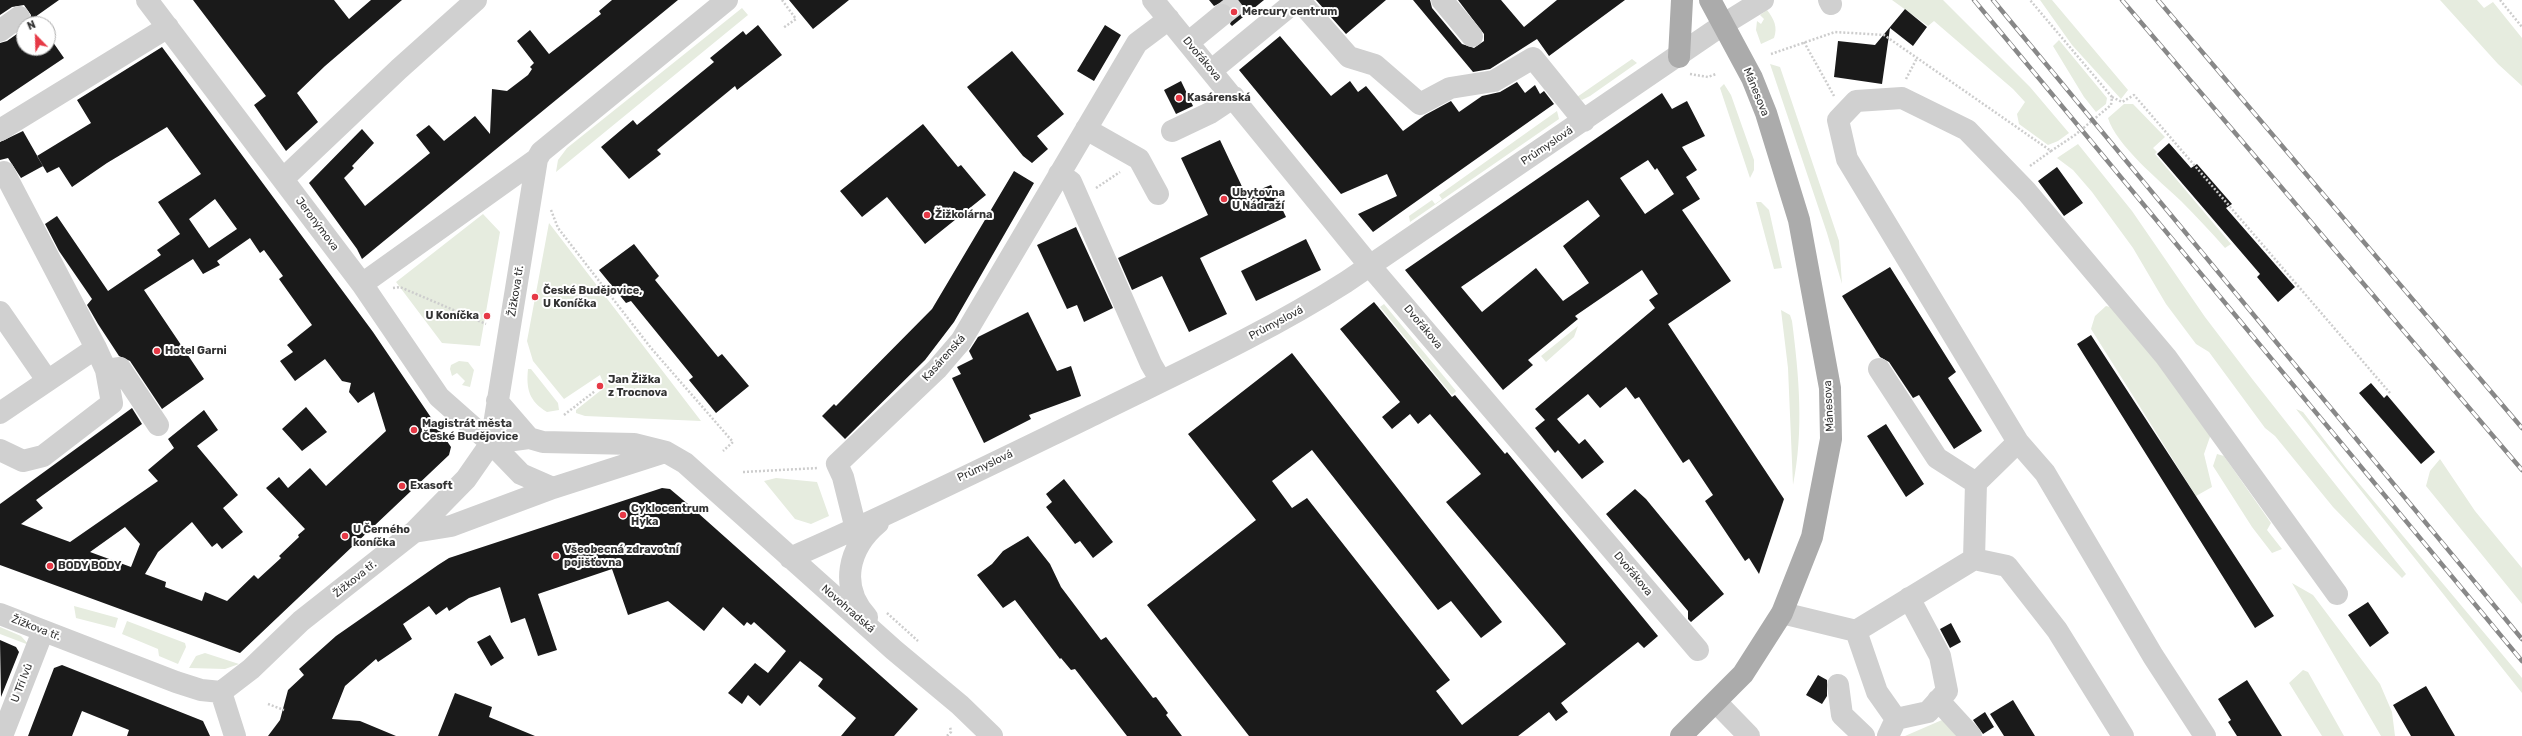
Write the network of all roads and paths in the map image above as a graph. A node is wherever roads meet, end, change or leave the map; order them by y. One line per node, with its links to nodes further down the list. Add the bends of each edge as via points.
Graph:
1 (148, 0): 18 (street, Jeronýmova)
2 (476, 0): 41 (street, via 398,69)
3 (728, 0): 36 (street, via 541,152)
4 (782, 0): 19 (path, via 796,18)
5 (1153, 0): 14 (street, Dvořákova)
6 (1298, 0): 26 (street); 31 (street, via 1350,57 1376,65 1420,104 1450,88 1494,82 1533,58)
7 (1442, 0): 21 (street)
8 (1682, 0): 25 (main road)
9 (1710, 0): 16 (main road, Mánesova)
10 (1763, 0): 16 (street, Průmyslová)
11 (2030, 0): 29 (path)
12 (2500, 0): 17 (path)
13 (1222, 15): 22 (street)
14 (1170, 19): 22 (street, Dvořákova); 32 (street, Kasárenská, via 1137,43)
15 (16, 20): 20 (street)
16 (1724, 24): 25 (street, Průmyslová); 78 (main road, Mánesova, via 1752,78 1766,113 1798,220 1830,388 1831,440 1812,537)
17 (2522, 27)
18 (168, 28): 33 (street); 41 (street, Jeronýmova)
19 (783, 28)
20 (0, 31)
21 (1472, 36)
22 (1188, 42): 26 (street, Dvořákova)
23 (1804, 42): 24 (path); 30 (path); 35 (path, via 1835,32 1884,35)
24 (1771, 54)
25 (1681, 65): 27 (path, via 1708,77); 31 (street, Průmyslová)
26 (1212, 70): 28 (street, Dvořákova)
27 (1716, 74)
28 (1234, 97): 34 (street, via 1210,113); 45 (street, Dvořákova)
29 (2112, 98): 35 (path, via 2111,105); 56 (path, via 2122,102 2134,94)
30 (1844, 114): 40 (street, via 1856,101 1902,98 1967,130); 62 (street, via 1838,120 1847,159)
31 (1584, 121): 45 (street, Průmyslová)
32 (1086, 129): 37 (street); 39 (street, Kasárenská)
33 (0, 130)
34 (1172, 130)
35 (2051, 151): 40 (path)
36 (537, 159): 46 (street); 57 (street, Žižkova tř.)
37 (1139, 159): 42 (street); 43 (path, via 1103,185)
38 (0, 174): 50 (street, via 4,172)
39 (1059, 174): 43 (street, via 1071,182); 72 (street, Kasárenská, via 961,341 937,369 837,464 843,477)
40 (2013, 178): 76 (street, via 2166,357)
41 (283, 179): 46 (street, Jeronýmova)
42 (1158, 194)
43 (1077, 195): 54 (street, via 1151,364)
44 (549, 206): 65 (path, via 558,228 651,348 733,442)
45 (1370, 266): 54 (street, Průmyslová, via 1301,310); 83 (street, Dvořákova)
46 (362, 284): 63 (street, Jeronýmova, via 439,397)
47 (392, 288): 49 (path, via 400,287)
48 (0, 312): 53 (street)
49 (486, 324)
50 (96, 348): 52 (street); 53 (street)
51 (1879, 369): 69 (street, via 1937,458)
52 (106, 370): 60 (street, via 120,368); 64 (street, via 112,403 43,456 23,461)
53 (47, 380): 58 (street)
54 (1161, 381): 71 (street, Průmyslová)
55 (595, 391): 59 (path)
56 (2390, 393)
57 (497, 401): 61 (street); 63 (street, Žižkova tř.)
58 (0, 413)
59 (564, 415)
60 (158, 425)
61 (529, 438): 63 (street); 66 (street, via 544,442 634,444)
62 (2018, 442): 69 (street); 101 (street, via 2046,473 2153,656)
63 (492, 444): 70 (street, Jeronýmova, via 521,474); 73 (street, Žižkova tř., via 466,479)
64 (0, 450)
65 (723, 451)
66 (666, 452): 70 (street); 74 (street, Novohradská, via 705,480)
67 (823, 468): 68 (path)
68 (743, 472)
69 (1976, 483): 75 (street)
70 (553, 488): 73 (street, via 451,526)
71 (892, 511): 72 (street, Průmyslová); 82 (street, via 860,542 852,556 849,573 851,592)
72 (856, 529): 74 (street, Průmyslová)
73 (414, 532): 85 (street, Žižkova tř., via 301,621 251,669)
74 (790, 558): 82 (street, Novohradská)
75 (1974, 559): 77 (street); 100 (street, via 2007,566 2057,630)
76 (2336, 594)
77 (1909, 598): 81 (street); 86 (street, via 1940,656 1947,691)
78 (1782, 613): 81 (street); 87 (main road, Mánesova, via 1742,674)
79 (0, 614): 80 (street, Žižkova tř.)
80 (43, 631): 85 (street, Žižkova tř., via 201,690); 93 (street, U Tří lvů)
81 (1856, 631): 91 (street)
82 (894, 650): 92 (street, Novohradská, via 960,705)
83 (1698, 650)
84 (1838, 684): 98 (street, via 1842,715)
85 (221, 692): 94 (street)
86 (1938, 700): 91 (street, via 1928,712); 99 (street)
87 (1716, 702): 96 (main road, Mánesova); 97 (street)
88 (268, 704): 89 (path)
89 (284, 710)
90 (944, 720): 95 (path, via 952,729)
91 (1892, 727)
92 (986, 734)
93 (2, 736)
94 (235, 736)
95 (947, 736)
96 (1681, 736)
97 (1749, 736)
98 (1864, 736)
99 (1971, 736)
100 (2124, 736)
101 (2204, 736)

